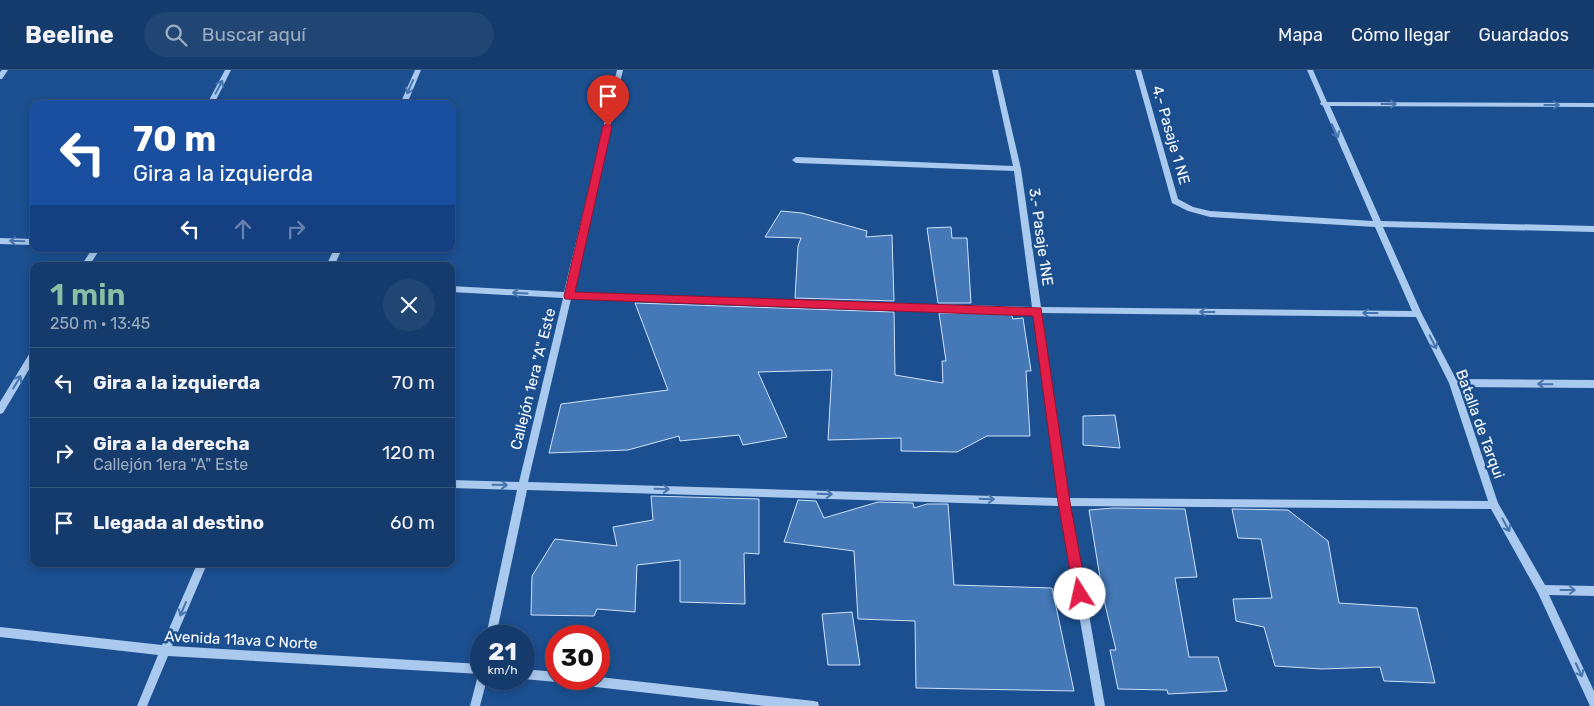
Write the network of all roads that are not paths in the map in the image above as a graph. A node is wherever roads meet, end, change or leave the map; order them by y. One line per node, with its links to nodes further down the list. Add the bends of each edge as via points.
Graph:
1 (5, 70): 8 (street)
2 (228, 70): 9 (street, one-way to 2)
3 (418, 70): 10 (street, one-way to 10)
4 (620, 70): 20 (street, Callejón 1era "A" Este)
5 (995, 70): 14 (street, 3.- Pasaje 1NE)
6 (1138, 70): 15 (street, 4.- Pasaje 1 NE, via 1175,201 1210,214)
7 (1310, 70): 11 (street, Batalla de Tarqui)
8 (0, 77)
9 (212, 100)
10 (405, 100)
11 (1323, 104): 12 (street, one-way to 12); 15 (street, Batalla de Tarqui, one-way to 15)
12 (1594, 105)
13 (796, 160): 14 (street)
14 (1017, 169): 21 (street, 3.- Pasaje 1NE)
15 (1378, 224): 16 (street); 22 (street, Batalla de Tarqui)
16 (1594, 229)
17 (0, 241): 18 (street, one-way to 17)
18 (30, 242)
19 (455, 289): 20 (street, one-way to 19)
20 (569, 296): 21 (street); 28 (street, Callejón 1era "A" Este)
21 (1038, 312): 22 (street, one-way to 21); 29 (street, 3.- Pasaje 1NE)
22 (1418, 314): 24 (street, Batalla de Tarqui, one-way to 24)
23 (30, 360): 26 (street, one-way to 23)
24 (1453, 383): 25 (street, one-way to 24); 30 (street, Batalla de Tarqui)
25 (1594, 384)
26 (0, 410)
27 (455, 484): 28 (street, one-way to 28)
28 (523, 485): 29 (street, one-way to 29); 34 (street, Callejón 1era "A" Este)
29 (1064, 502): 30 (street); 44 (street, 3.- Pasaje 1NE)
30 (1494, 505): 32 (street, Batalla de Tarqui, one-way to 32)
31 (201, 567): 36 (street, one-way to 36)
32 (1542, 590): 33 (street, one-way to 33); 40 (street, Batalla de Tarqui, one-way to 40)
33 (1594, 591)
34 (493, 625)
35 (0, 632): 36 (street, Avenida 11ava C Norte)
36 (166, 651): 37 (street, Avenida 11ava C Norte); 41 (street)
37 (470, 668)
38 (610, 684): 43 (street)
39 (479, 690): 42 (street)
40 (1594, 703)
41 (142, 706)
42 (475, 706)
43 (814, 706)
44 (1100, 706)

